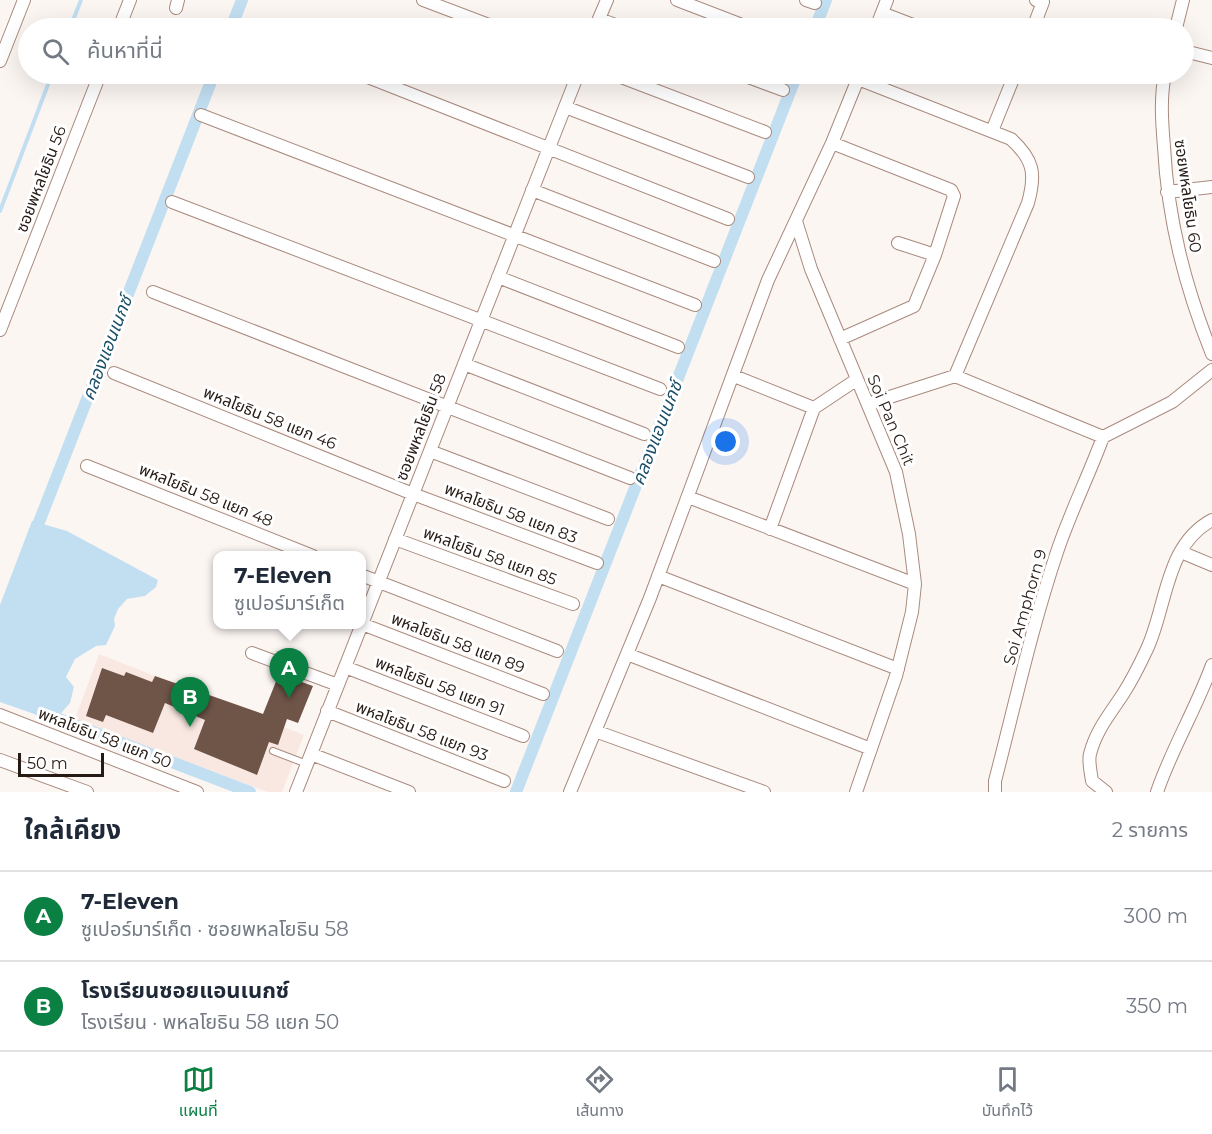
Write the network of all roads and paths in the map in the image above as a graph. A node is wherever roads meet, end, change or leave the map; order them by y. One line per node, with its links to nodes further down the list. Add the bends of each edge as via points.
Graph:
1 (24, 0): 20 (street)
2 (130, 0): 10 (street)
3 (423, 0): 11 (street)
4 (607, 0): 12 (street)
5 (677, 0): 13 (street)
6 (887, 0): 9 (street)
7 (1183, 0): 17 (street)
8 (1041, 1): 16 (street)
9 (882, 13): 14 (street); 15 (street)
10 (122, 18)
11 (471, 18)
12 (600, 18)
13 (724, 18)
14 (880, 18)
15 (895, 18)
16 (1036, 18)
17 (1178, 18)
18 (1194, 54): 19 (street)
19 (1212, 58)
20 (0, 61)
21 (96, 84): 52 (street, ซอยพหลโยธิน 56)
22 (386, 84): 36 (street)
23 (574, 84): 31 (street, ซอยพหลโยธิน 58)
24 (639, 84): 33 (street)
25 (767, 84): 30 (street)
26 (856, 84): 35 (street)
27 (878, 84): 34 (street)
28 (1011, 84): 34 (street)
29 (1164, 84): 40 (street, ซอยพหลโยธิน 60, via 1162,123)
30 (783, 90)
31 (565, 107): 36 (street, ซอยพหลโยธิน 58); 37 (street)
32 (201, 115): 44 (street)
33 (765, 132)
34 (992, 132): 60 (street, via 1011,139 1025,152 1032,167 1033,185)
35 (832, 143): 43 (street); 46 (street, via 951,190 954,203)
36 (549, 147): 39 (street, ซอยพหลโยธิน 58); 42 (street)
37 (748, 177)
38 (1212, 187): 40 (street)
39 (532, 190): 44 (street, ซอยพหลโยธิน 58); 47 (street)
40 (1167, 192): 55 (street, ซอยพหลโยธิน 60, via 1183,274)
41 (172, 202): 51 (street)
42 (728, 219)
43 (796, 221): 53 (street, Soi Pan Chit); 59 (street, via 768,280)
44 (515, 234): 48 (street, ซอยพหลโยธิน 58); 50 (street)
45 (898, 243): 46 (street)
46 (935, 255): 53 (street, via 914,306)
47 (714, 261)
48 (498, 277): 51 (street, ซอยพหลโยธิน 58); 54 (street)
49 (153, 292): 64 (street)
50 (695, 305)
51 (482, 319): 56 (street, ซอยพหลโยธิน 58); 62 (street)
52 (0, 330)
53 (840, 339): 61 (street, Soi Pan Chit)
54 (678, 347)
55 (1212, 354)
56 (464, 364): 64 (street, ซอยพหลโยธิน 58); 66 (street)
57 (1212, 370): 67 (street, via 1172,402)
58 (114, 373): 71 (street, พหลโยธิน 58 แยก 46)
59 (734, 375): 65 (street); 72 (street)
60 (955, 376): 63 (street); 67 (street)
61 (856, 380): 63 (street, Soi Pan Chit); 65 (street)
62 (660, 389)
63 (868, 404): 84 (street, Soi Pan Chit, via 896,472)
64 (447, 407): 68 (street, ซอยพหลโยธิน 58); 70 (street)
65 (814, 408): 75 (street)
66 (644, 434)
67 (1103, 437): 113 (street, Soi Amphorn 9, via 1058,549 1029,643)
68 (430, 451): 71 (street, ซอยพหลโยธิน 58); 73 (street)
69 (87, 466): 77 (street, พหลโยธิน 58 แยก 48)
70 (630, 478)
71 (413, 494): 76 (street, ซอยพหลโยธิน 58); 79 (street, พหลโยธิน 58 แยก 83)
72 (688, 497): 75 (street); 81 (street)
73 (608, 519)
74 (1212, 520): 78 (street, via 1199,527)
75 (770, 529): 84 (street)
76 (395, 539): 83 (street, ซอยพหลโยธิน 58); 85 (street, พหลโยธิน 58 แยก 85)
77 (303, 551)
78 (1181, 552): 80 (street); 114 (street, via 1170,573 1148,646 1124,692 1098,729 1089,757 1092,781)
79 (597, 563)
80 (1212, 565)
81 (658, 576): 91 (street); 94 (street)
82 (366, 577): 83 (street)
83 (378, 582): 86 (street, ซอยพหลโยธิน 58); 89 (street)
84 (915, 584): 94 (street, Soi Pan Chit)
85 (573, 604)
86 (366, 614)
87 (366, 626): 96 (street, พหลโยธิน 58 แยก 89)
88 (360, 629): 93 (street, ซอยพหลโยธิน 58)
89 (557, 651)
90 (252, 653): 95 (street)
91 (627, 654): 99 (street); 101 (street)
92 (1212, 665): 115 (street)
93 (345, 667): 95 (street, ซอยพหลโยธิน 58); 100 (street, พหลโยธิน 58 แยก 91)
94 (898, 669): 101 (street, Soi Pan Chit)
95 (338, 685): 97 (street, ซอยพหลโยธิน 58)
96 (543, 694)
97 (327, 711): 103 (street, ซอยพหลโยธิน 58); 105 (street, พหลโยธิน 58 แยก 93)
98 (0, 715): 107 (street, พหลโยธิน 58 แยก 50)
99 (595, 731): 110 (street); 111 (street)
100 (523, 736)
101 (871, 749): 112 (street, Soi Pan Chit)
102 (273, 751): 103 (lane)
103 (309, 759): 108 (street, ซอยพหลโยธิน 58); 109 (street)
104 (0, 760): 106 (street)
105 (504, 781)
106 (87, 792)
107 (197, 792)
108 (296, 792)
109 (409, 792)
110 (570, 792)
111 (764, 792)
112 (856, 792)
113 (995, 792)
114 (1106, 792)
115 (1157, 792)

